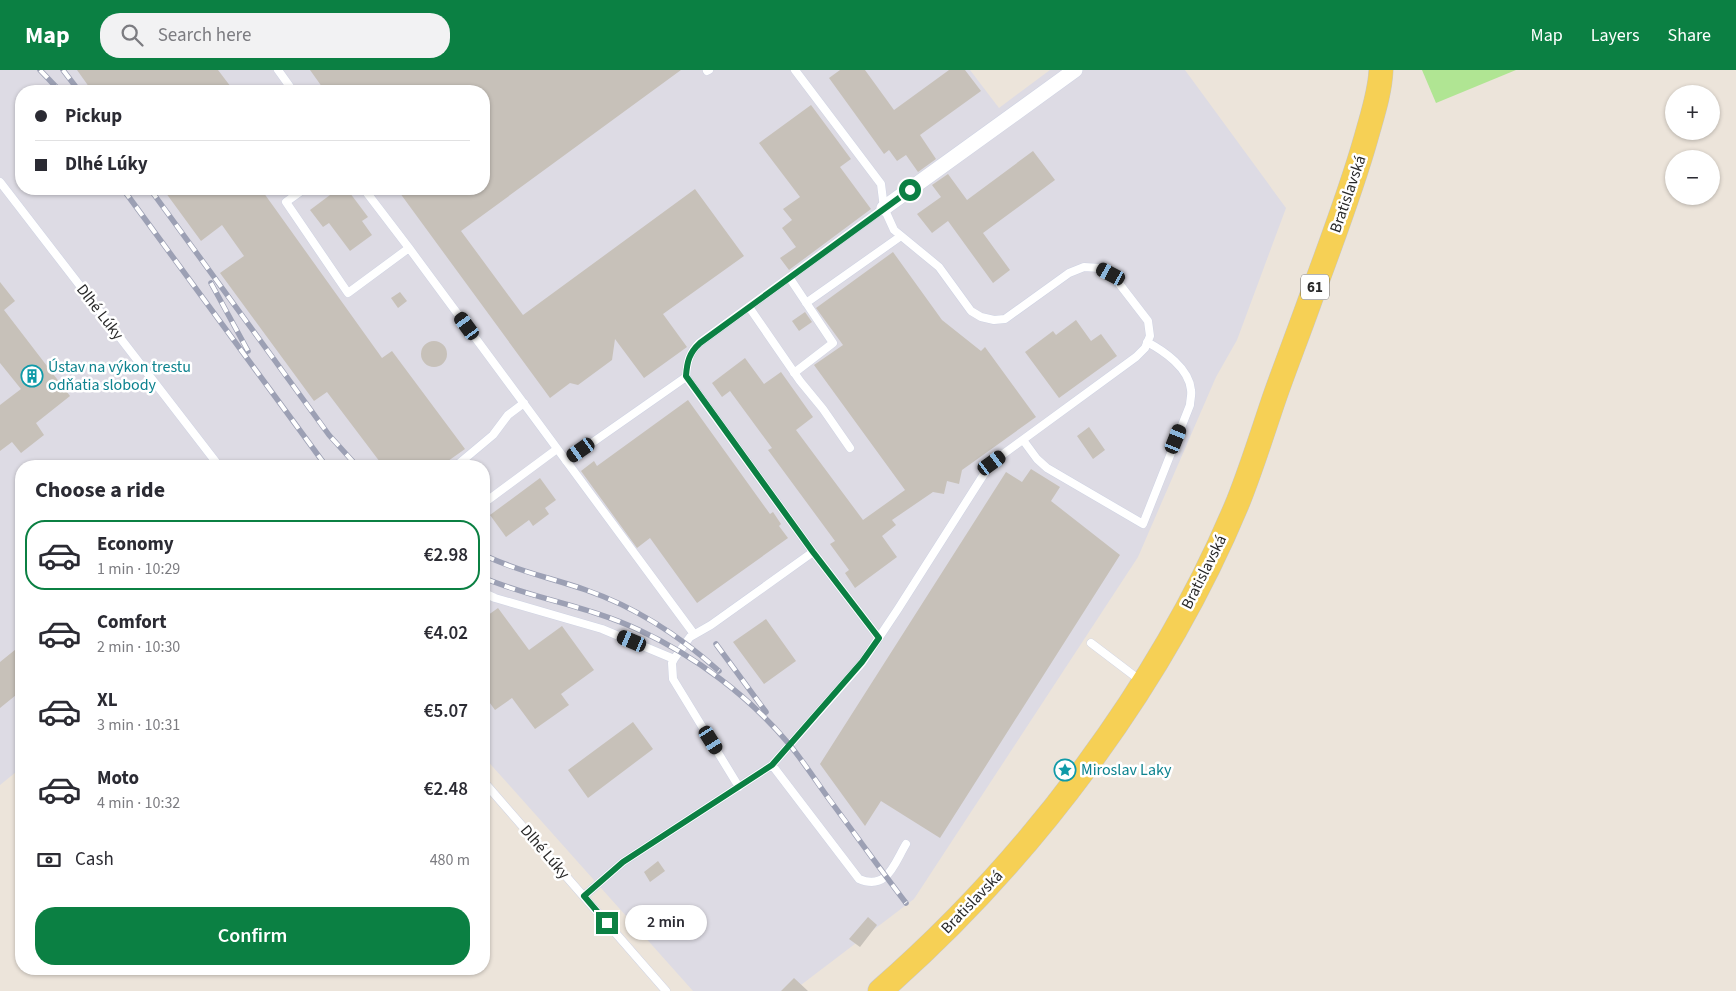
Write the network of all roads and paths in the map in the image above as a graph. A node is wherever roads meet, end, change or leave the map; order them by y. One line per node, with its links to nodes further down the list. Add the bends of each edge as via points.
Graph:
1 (278, 70): 5 (lane)
2 (795, 70): 9 (lane, via 881,184)
3 (1075, 70): 9 (street)
4 (1381, 70): 32 (main road, Bratislavská / 61, via 1373,115 1354,180 1238,502 1187,606)
5 (289, 85)
6 (0, 182): 22 (lane, Dlhé Lúky)
7 (296, 195): 11 (lane, via 286,202 348,292)
8 (369, 195): 11 (lane)
9 (884, 208): 10 (lane, via 894,230); 12 (lane)
10 (901, 236): 13 (lane); 15 (lane, via 939,267 971,311 994,320 1005,319 1069,273 1084,267 1100,268 1111,274 1148,321 1150,336)
11 (409, 248): 18 (lane)
12 (789, 277): 13 (lane); 14 (lane)
13 (806, 302): 16 (lane, via 833,343)
14 (749, 307): 16 (lane); 17 (lane, via 692,350)
15 (1147, 342): 19 (lane, via 1136,357); 19 (lane, via 1166,352 1183,370 1191,388 1190,405 1143,524 1047,468)
16 (794, 373): 20 (lane)
17 (686, 376): 24 (lane); 26 (lane)
18 (524, 403): 21 (lane); 23 (lane)
19 (1023, 440): 29 (lane, via 992,463)
20 (850, 448)
21 (557, 449): 24 (lane); 25 (lane)
22 (214, 460)
23 (463, 460)
24 (566, 460): 28 (lane)
25 (490, 499)
26 (813, 552): 28 (lane); 29 (lane)
27 (490, 595): 31 (lane, via 602,629)
28 (694, 634): 31 (lane)
29 (879, 638): 33 (lane)
30 (1091, 643): 32 (lane)
31 (674, 659): 34 (lane, via 673,679)
32 (1143, 682): 38 (main road, Bratislavská / 61, via 1094,756 1032,836 960,918)
33 (772, 765): 34 (lane); 36 (lane, via 859,879 868,883 880,882)
34 (739, 787): 37 (lane, via 623,862)
35 (490, 789): 37 (lane, Dlhé Lúky)
36 (906, 844)
37 (584, 896): 39 (lane, Dlhé Lúky)
38 (888, 988)
39 (666, 991)

